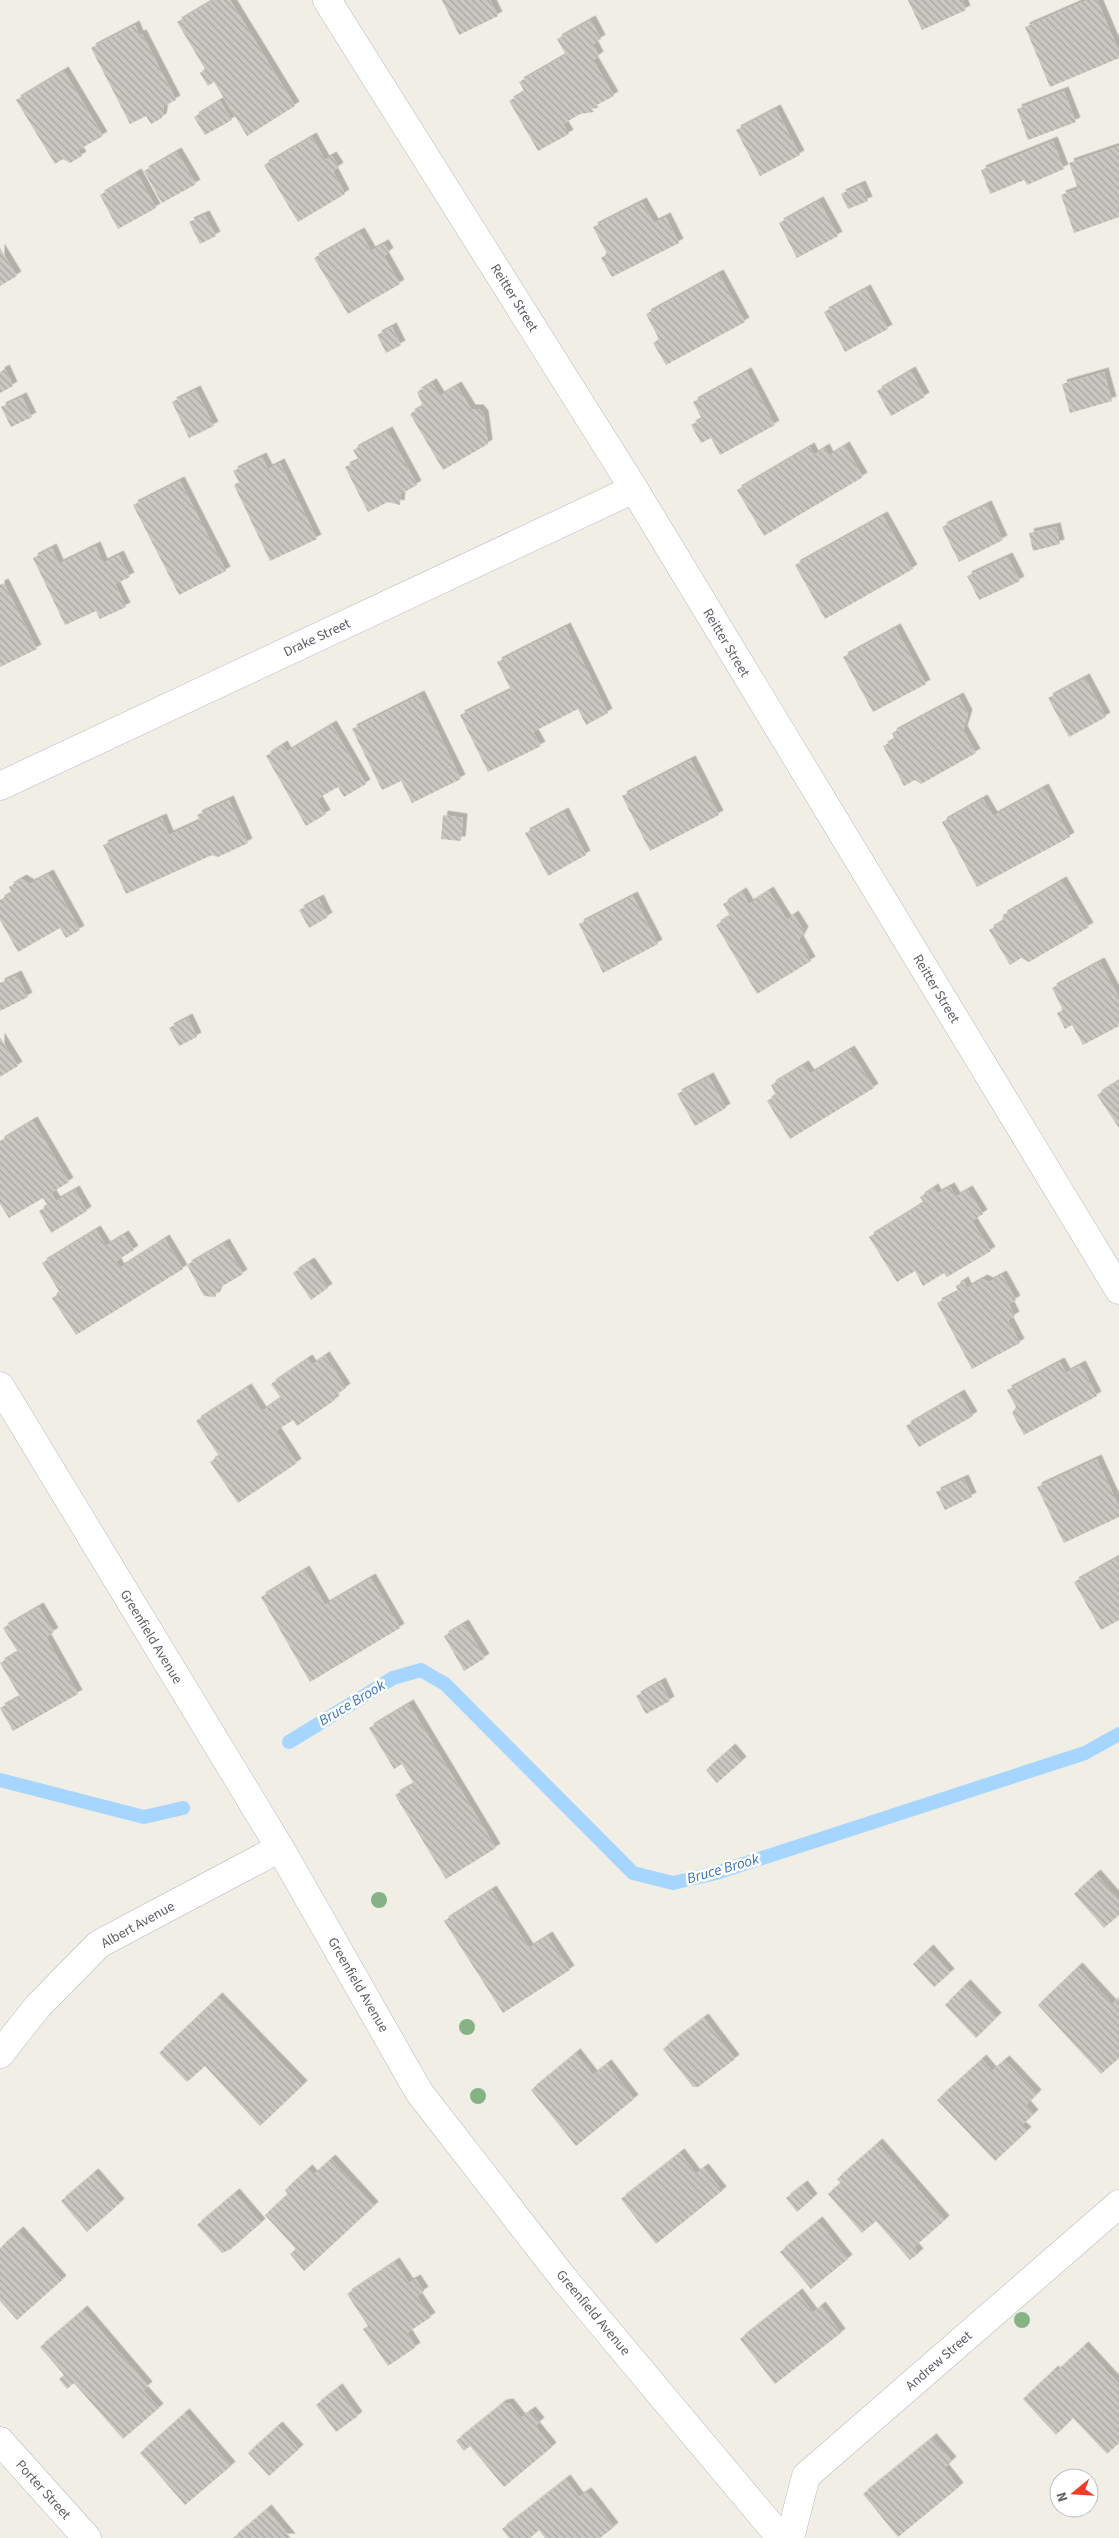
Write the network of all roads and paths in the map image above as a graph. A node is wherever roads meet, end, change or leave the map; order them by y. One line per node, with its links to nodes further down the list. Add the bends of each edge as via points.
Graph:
1 (327, 0): 2 (street, Reitter Street)
2 (634, 490): 3 (street, Drake Street); 4 (street, Reitter Street)
3 (0, 786)
4 (1119, 1290)
5 (0, 1386): 6 (street, Greenfield Avenue)
6 (280, 1848): 7 (street, Albert Avenue, via 99,1944 38,2006); 11 (street, Greenfield Avenue, via 419,2092 564,2279)
7 (0, 2054)
8 (1119, 2204): 12 (street, Andrew Street, via 806,2476)
9 (0, 2441): 10 (street, Porter Street)
10 (87, 2538)
11 (781, 2538)
12 (790, 2538)

